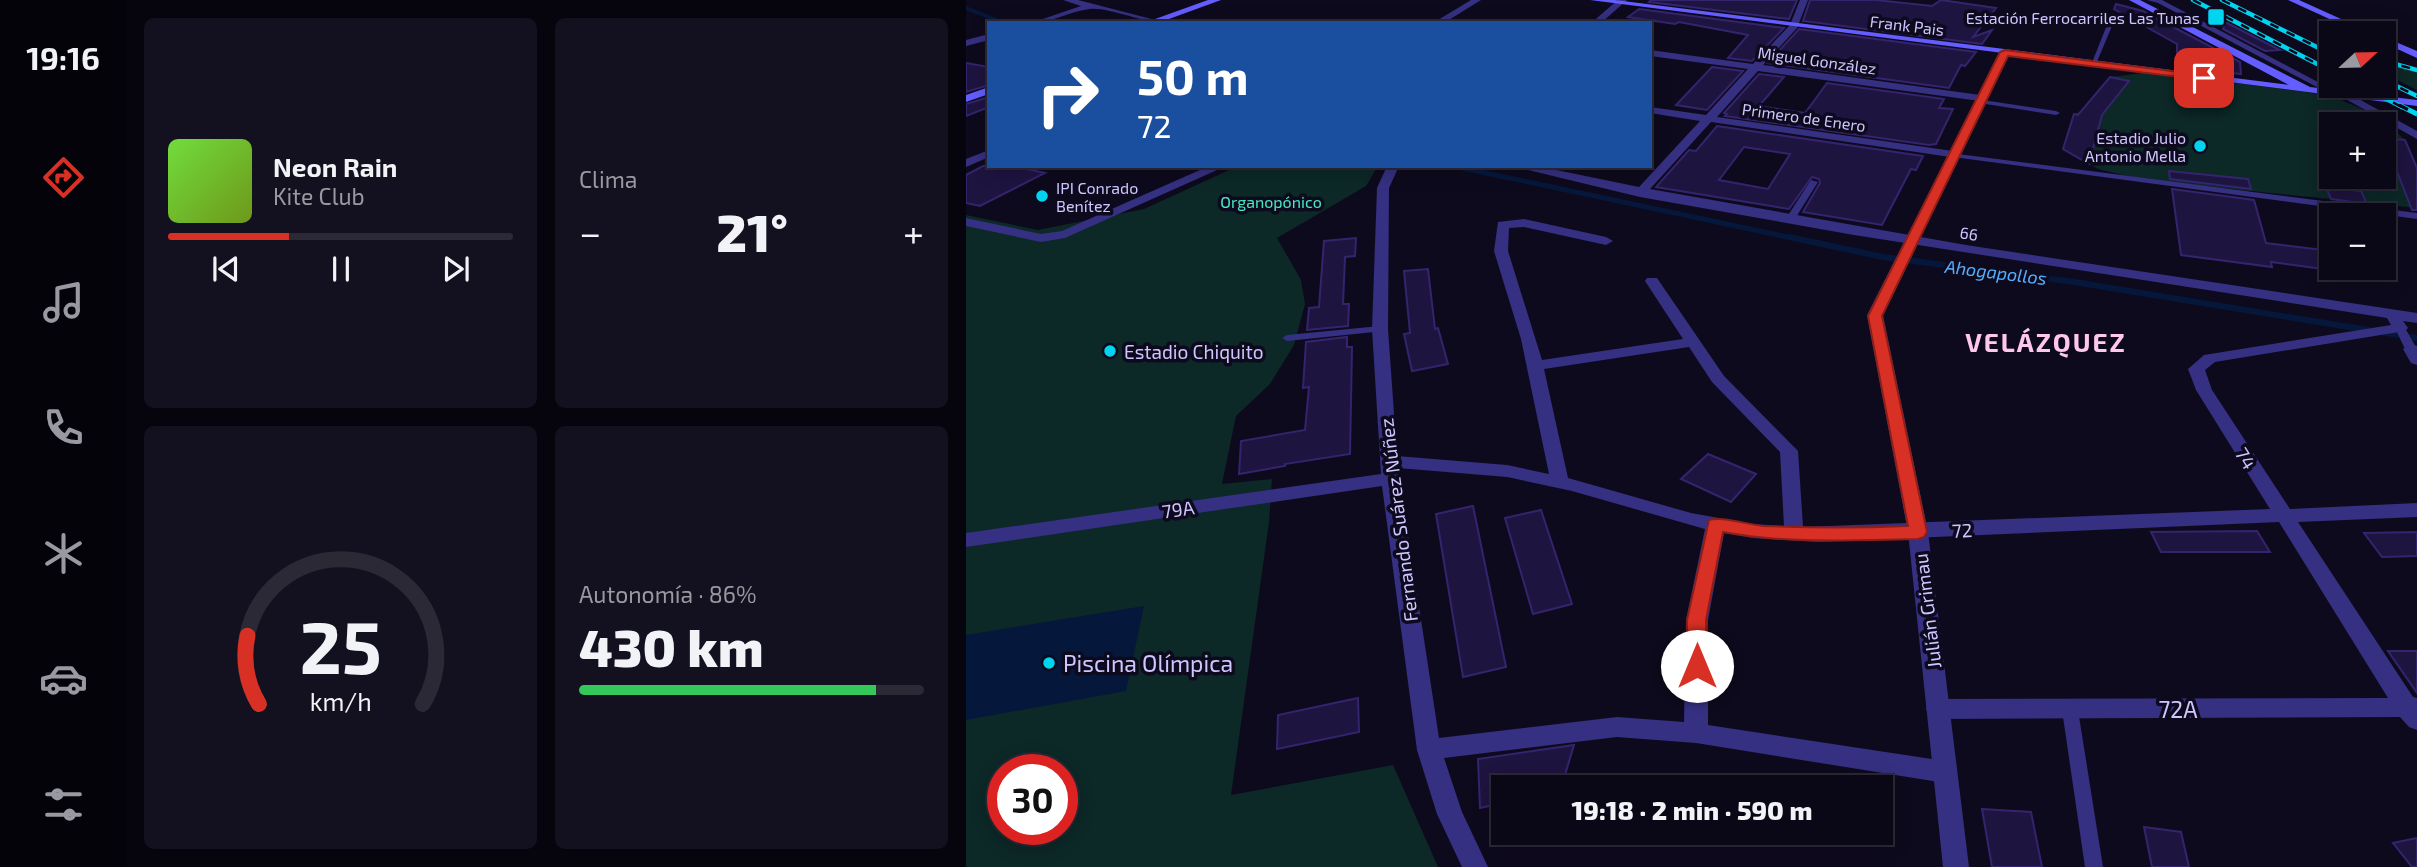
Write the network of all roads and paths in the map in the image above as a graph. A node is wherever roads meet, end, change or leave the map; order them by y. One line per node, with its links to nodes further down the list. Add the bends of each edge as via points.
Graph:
1 (1067, 0): 11 (street)
2 (1108, 0): 11 (street)
3 (1477, 0): 15 (street)
4 (1594, 0): 10 (main road, Frank Pais)
5 (1804, 0): 18 (street)
6 (2133, 0): 28 (main road)
7 (2150, 0): 28 (lane)
8 (2292, 0): 17 (main road)
9 (1221, 1): 14 (main road)
10 (1621, 2): 16 (street); 18 (main road, Frank Pais)
11 (1093, 5): 12 (street); 13 (street)
12 (1041, 21)
13 (1154, 21)
14 (1161, 21)
15 (1440, 21)
16 (1597, 21)
17 (2340, 21)
18 (1794, 26): 23 (main road, Frank Pais); 27 (street)
19 (2109, 26): 26 (lane)
20 (987, 38): 21 (street)
21 (966, 43)
22 (2396, 45): 25 (main road)
23 (2005, 52): 26 (main road, Frank Pais); 39 (street, Julián Grimau)
24 (1652, 53): 27 (street, Miguel González)
25 (2417, 55)
26 (2093, 64): 30 (main road, Frank Pais)
27 (1756, 67): 39 (street, Miguel González); 43 (street)
28 (2289, 76): 30 (main road); 31 (lane); 32 (main road)
29 (987, 84): 35 (main road)
30 (2259, 84): 32 (main road, Frank Pais)
31 (2319, 87)
32 (2308, 90): 34 (main road, Frank Pais)
33 (987, 91): 38 (main road)
34 (2319, 91)
35 (966, 92)
36 (2347, 98): 44 (street)
37 (2374, 98): 40 (main road, Frank Pais)
38 (966, 99)
39 (1980, 100): 42 (lane); 46 (street, Julián Grimau)
40 (2417, 103)
41 (1652, 110): 43 (street, Primero de Enero)
42 (2056, 113)
43 (1709, 119): 46 (street, Primero de Enero); 52 (street)
44 (2417, 136)
45 (987, 154): 47 (street)
46 (1953, 155): 53 (lane); 57 (street, Julián Grimau)
47 (966, 163)
48 (1215, 168): 55 (street, via 1065,234 1041,238)
49 (1392, 168): 61 (street, Fernando Suárez Núñez, via 1383,188)
50 (1527, 168): 52 (street, 66)
51 (1814, 183): 54 (lane)
52 (1640, 193): 54 (street, 66)
53 (2417, 216)
54 (1790, 219): 57 (street, 66)
55 (966, 222)
56 (1606, 242): 65 (street, via 1524,223 1503,225 1501,251)
57 (1906, 252): 60 (street, 66); 71 (street, Julián Grimau, via 1875,316)
58 (1652, 281): 63 (street)
59 (2417, 317): 60 (street, 66)
60 (2396, 321): 64 (lane); 69 (street, 74, via 2210,358 2196,369 2204,390)
61 (1380, 329): 62 (lane); 66 (street, Fernando Suárez Núñez)
62 (1287, 338)
63 (1693, 342): 65 (street); 72 (street, via 1718,379 1789,451)
64 (2414, 354)
65 (1535, 366): 67 (street)
66 (1390, 470): 67 (street, 72, via 1507,471); 73 (street, 79A); 78 (street, Fernando Suárez Núñez)
67 (1560, 481): 70 (street, 72)
68 (2417, 510): 69 (street, 72)
69 (2283, 516): 71 (street, 72); 76 (street, 74)
70 (1716, 524): 72 (street, 72); 77 (street, via 1697,620)
71 (1918, 532): 72 (street, 72); 74 (street, Julián Grimau)
72 (1794, 534)
73 (966, 540)
74 (1938, 709): 75 (street, 72A); 79 (street, Julián Grimau)
75 (2070, 710): 76 (street, 72A); 82 (lane)
76 (2413, 712)
77 (1696, 733): 78 (street, via 1617,727); 79 (street)
78 (1429, 750): 80 (street, Fernando Suárez Núñez, via 1450,814)
79 (1945, 772): 81 (street, Julián Grimau)
80 (1475, 867)
81 (1956, 867)
82 (2094, 867)

